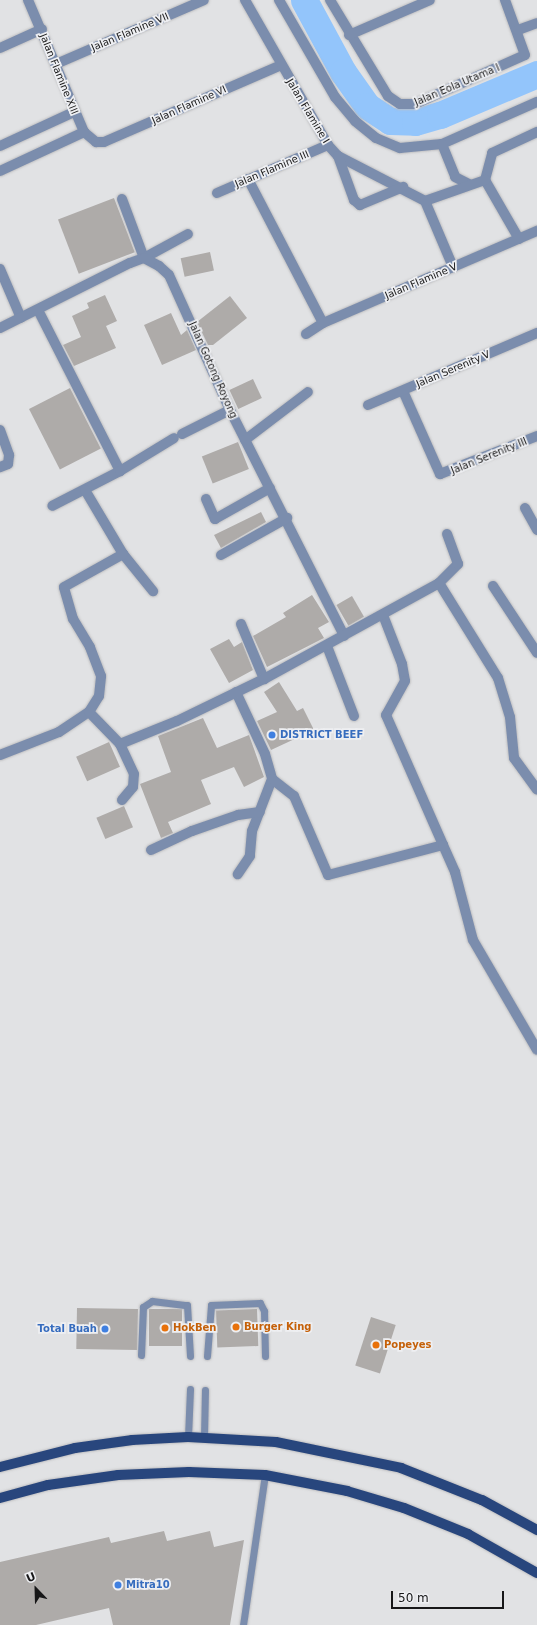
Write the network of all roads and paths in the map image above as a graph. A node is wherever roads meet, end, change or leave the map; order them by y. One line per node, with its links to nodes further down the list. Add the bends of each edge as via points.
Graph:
1 (28, 0): 9 (street, Jalan Flamine XIII)
2 (204, 0): 13 (street, Jalan Flamine VII)
3 (245, 0): 14 (street, Jalan Flamine I)
4 (279, 0): 20 (street, via 335,98 355,121 376,138 400,148)
5 (330, 0): 11 (street, Jalan Eola Utama I)
6 (430, 0): 11 (street)
7 (505, 0): 10 (street, Jalan Eola Utama I)
8 (537, 23): 10 (street)
9 (42, 29): 12 (street); 13 (street, Jalan Flamine XIII)
10 (518, 30): 11 (street, Jalan Eola Utama I, via 525,49 522,57 415,104 400,104 388,96)
11 (349, 34)
12 (0, 48)
13 (56, 64): 16 (street, Jalan Flamine XIII)
14 (281, 65): 19 (street, Jalan Flamine VI, via 104,142); 21 (street, Jalan Flamine I)
15 (537, 102): 20 (street)
16 (74, 112): 17 (street, Jalan Flamine XIII); 22 (street)
17 (84, 132): 19 (street, Jalan Flamine XIII); 24 (street)
18 (537, 132): 27 (street, via 492,154)
19 (96, 142)
20 (442, 144): 25 (street)
21 (328, 145): 23 (street, Jalan Flamine I); 26 (street, Jalan Flamine III)
22 (0, 146)
23 (338, 156): 29 (street, Jalan Flamine I); 29 (street, via 354,200 360,205)
24 (0, 171)
25 (455, 177): 28 (street); 31 (street)
26 (248, 179): 30 (street, Jalan Flamine III); 42 (street)
27 (485, 180): 28 (street); 36 (street)
28 (469, 184): 31 (street)
29 (403, 187): 33 (street, Jalan Flamine I)
30 (217, 193)
31 (446, 193): 33 (street)
32 (122, 199): 37 (street)
33 (425, 201): 38 (street)
34 (537, 232): 36 (street, Jalan Flamine V)
35 (188, 234): 37 (street)
36 (519, 239): 38 (street, Jalan Flamine V)
37 (144, 258): 40 (street); 49 (street, Jalan Gotong Royong, via 169,275)
38 (453, 267): 42 (street, Jalan Flamine V)
39 (0, 269): 41 (street)
40 (38, 310): 41 (street); 54 (street)
41 (21, 318): 43 (street)
42 (323, 323): 45 (street, Jalan Flamine V)
43 (0, 328)
44 (537, 333): 46 (street, Jalan Serenity V)
45 (306, 334)
46 (403, 391): 48 (street, Jalan Serenity V); 51 (street, Jalan Serenity III, via 440,474)
47 (308, 392): 52 (street)
48 (368, 405)
49 (230, 410): 52 (street, Jalan Gotong Royong); 54 (street, via 178,436)
50 (0, 430): 53 (street, via 9,455 8,464)
51 (537, 436)
52 (245, 440): 55 (street, Jalan Gotong Royong)
53 (0, 467)
54 (120, 471): 56 (street)
55 (270, 488): 57 (street, via 214,519); 60 (street, Jalan Gotong Royong)
56 (85, 490): 58 (street); 63 (street)
57 (206, 500)
58 (52, 506)
59 (524, 508): 61 (street)
60 (287, 518): 64 (street); 70 (street, Jalan Gotong Royong)
61 (537, 530)
62 (447, 534): 65 (street, via 458,564)
63 (123, 554): 67 (street); 75 (street, via 64,587 72,619 90,647 101,676 99,696)
64 (221, 555)
65 (439, 583): 68 (street); 80 (street, via 498,678 510,718 514,758)
66 (493, 586): 72 (street)
67 (153, 591)
68 (383, 615): 70 (street); 83 (street, via 402,664 405,681 386,715)
69 (241, 624): 73 (street)
70 (344, 636): 71 (street)
71 (327, 646): 73 (street); 76 (street)
72 (537, 653)
73 (264, 678): 74 (street)
74 (236, 692): 77 (street); 79 (street, via 265,754)
75 (89, 712): 77 (street); 78 (street, via 59,732)
76 (354, 716)
77 (120, 744): 81 (street, via 134,774 133,787)
78 (0, 755)
79 (272, 779): 82 (street); 83 (street, via 294,796 328,875)
80 (537, 790)
81 (122, 800)
82 (260, 812): 84 (street, via 238,815 192,831); 85 (street, via 252,831 250,856)
83 (443, 846): 86 (street, via 455,872 473,940)
84 (151, 850)
85 (238, 874)
86 (537, 1050)
87 (141, 1356): 88 (lane, via 142,1307 152,1301 187,1305)
88 (190, 1356)
89 (208, 1356): 90 (lane, via 211,1305 260,1303 264,1311)
90 (265, 1356)
91 (190, 1389): 93 (lane)
92 (205, 1390): 94 (lane)
93 (188, 1436): 94 (main road); 95 (main road, via 75,1448)
94 (204, 1437): 98 (main road, via 276,1442 401,1468 482,1500)
95 (0, 1467)
96 (265, 1475): 97 (main road, via 189,1472 118,1475 48,1485); 99 (main road, via 347,1491 404,1508 468,1534); 100 (lane)
97 (0, 1498)
98 (537, 1530)
99 (537, 1573)
100 (243, 1625)

